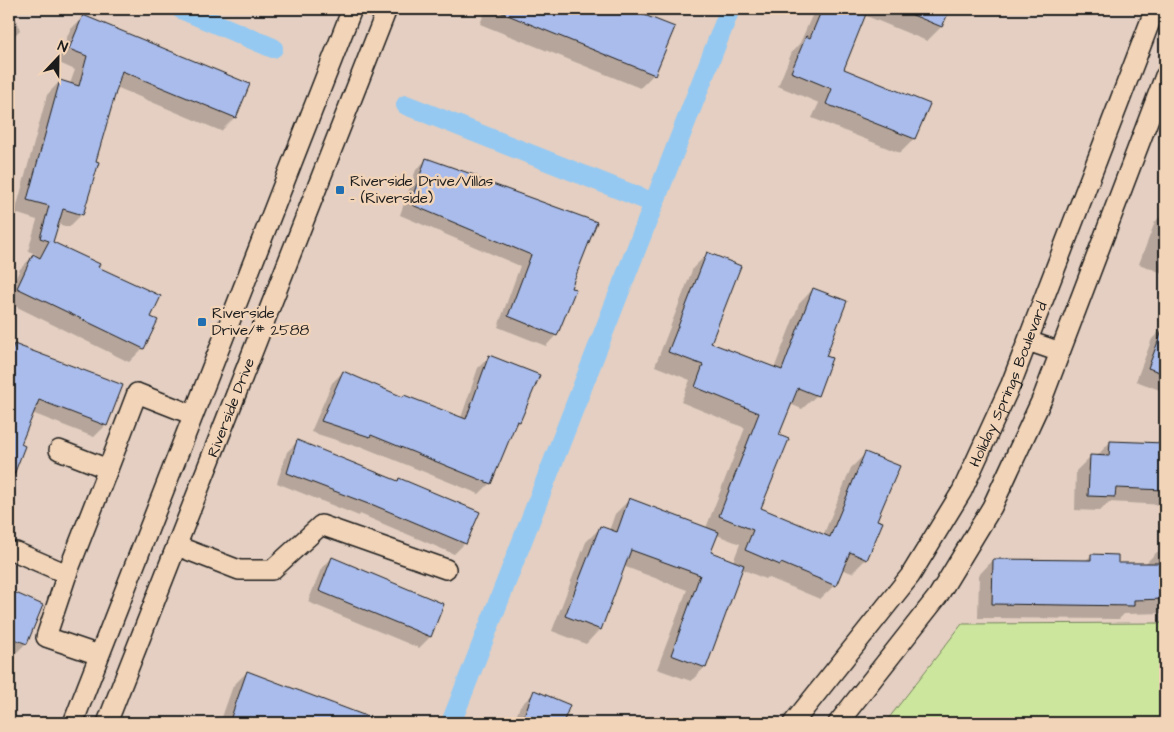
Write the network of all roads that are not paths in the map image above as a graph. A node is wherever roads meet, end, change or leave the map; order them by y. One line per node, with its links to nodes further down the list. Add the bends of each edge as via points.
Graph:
1 (352, 9): 7 (street)
2 (387, 9): 10 (street, Riverside Drive)
3 (1155, 9): 5 (street, Holiday Springs Boulevard)
4 (1165, 76): 6 (street)
5 (1028, 341): 6 (street); 17 (street, Holiday Springs Boulevard, via 962,491 910,576)
6 (1060, 352): 18 (street, via 1043,397 992,507 938,596)
7 (193, 415): 9 (street, via 137,393); 14 (street)
8 (59, 450): 9 (street)
9 (108, 469): 13 (street)
10 (177, 546): 12 (street, via 240,570 272,570 321,524); 16 (street, Riverside Drive)
11 (16, 552): 13 (street)
12 (446, 569)
13 (67, 574): 14 (street, via 46,637)
14 (99, 656): 15 (street)
15 (73, 723)
16 (108, 723)
17 (793, 723)
18 (838, 723)

